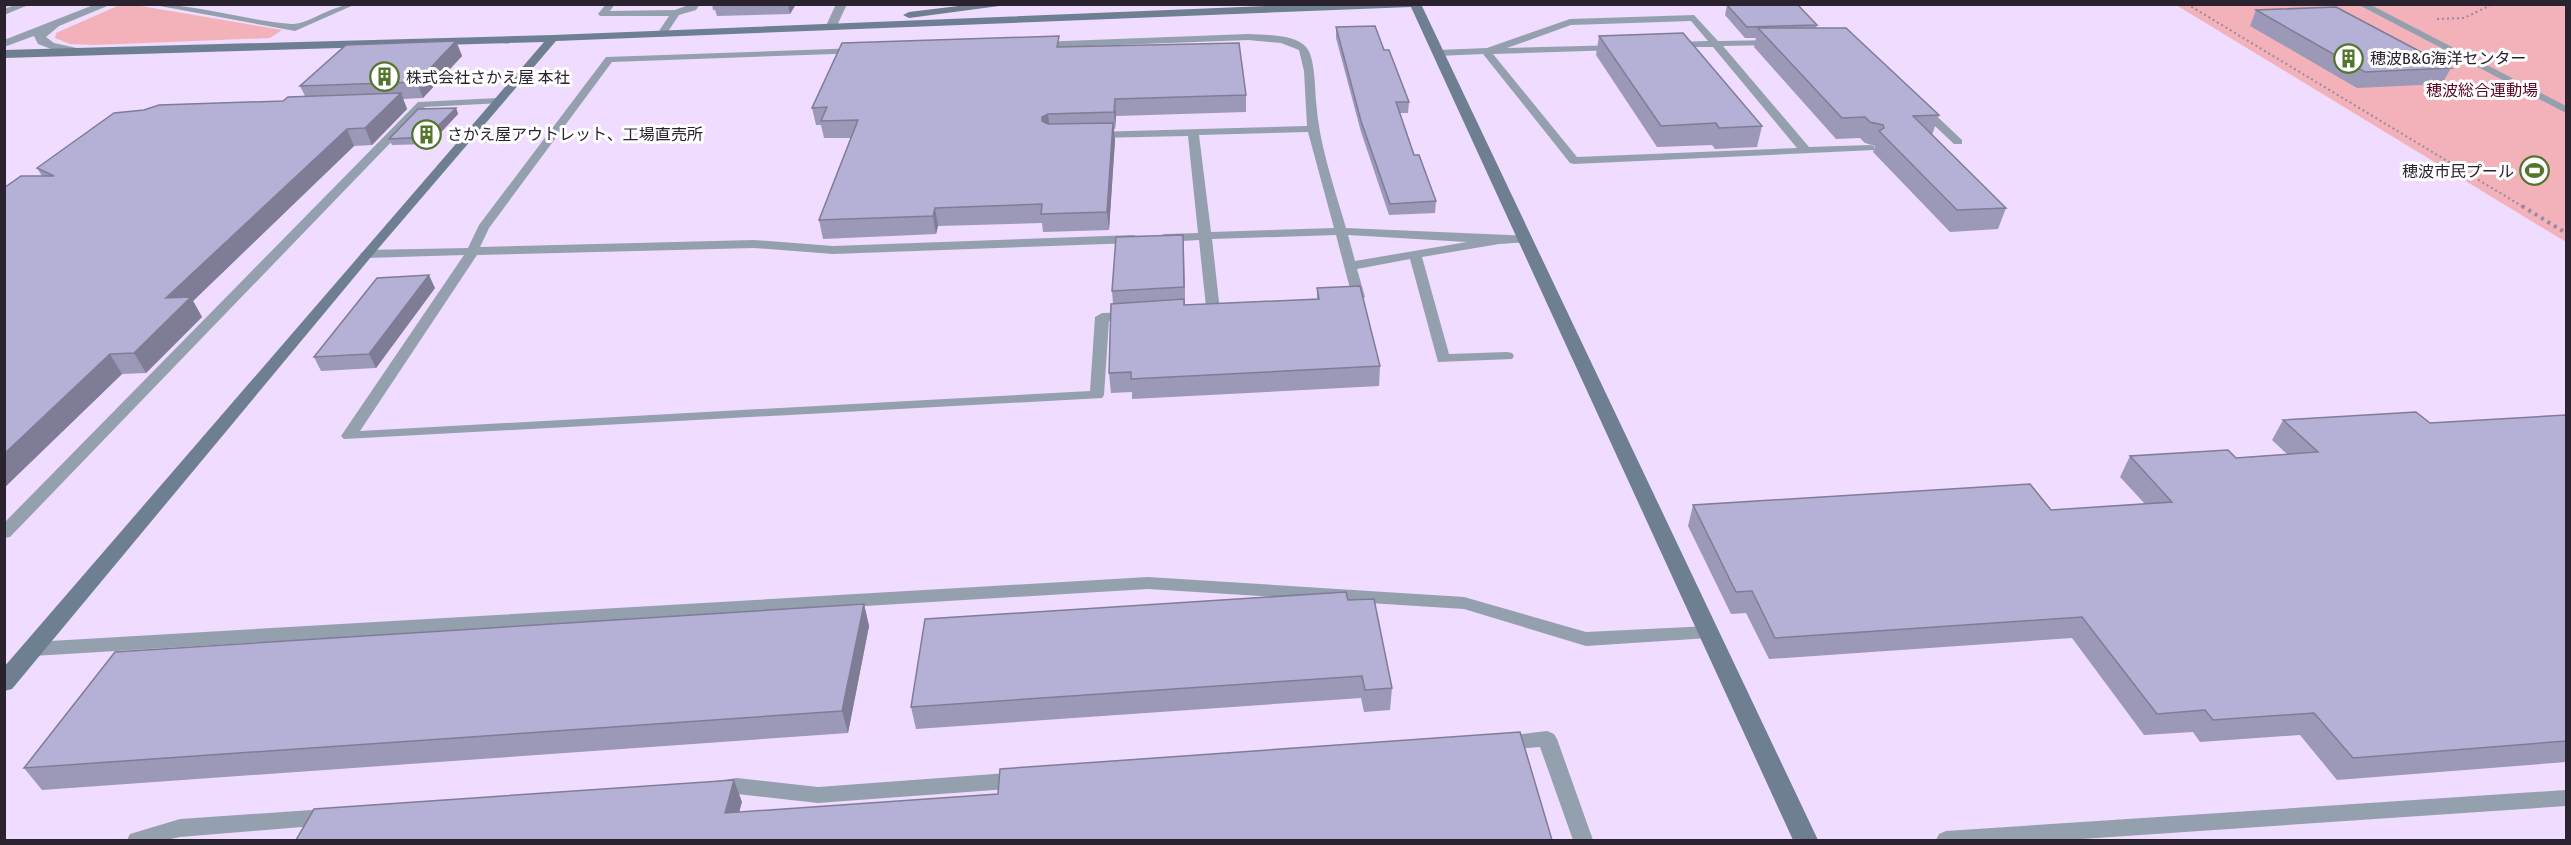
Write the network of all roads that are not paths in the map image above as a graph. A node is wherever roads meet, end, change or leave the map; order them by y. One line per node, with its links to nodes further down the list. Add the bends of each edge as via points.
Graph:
1 (27, 4): 12 (lane)
2 (108, 4): 15 (street)
3 (154, 4): 4 (street, via 295,28)
4 (351, 4)
5 (611, 4): 13 (lane, via 603,14)
6 (696, 4): 13 (lane, via 693,9)
7 (842, 4): 17 (street)
8 (1009, 4): 16 (street, via 912,14)
9 (1415, 4): 16 (street); 29 (street)
10 (2361, 4): 14 (lane)
11 (2380, 4): 14 (lane, via 2376,5)
12 (4, 12)
13 (676, 13): 18 (lane)
14 (2383, 16): 35 (lane)
15 (58, 24): 21 (street); 27 (street, via 44,31 40,36 42,42)
16 (864, 27): 17 (street)
17 (831, 28): 18 (street)
18 (662, 34): 19 (street)
19 (553, 38): 27 (street); 31 (street)
20 (1782, 41): 22 (lane)
21 (4, 44)
22 (1715, 44): 24 (lane); 28 (lane, via 1694,18 1570,22); 41 (lane)
23 (1023, 45): 36 (lane, via 1248,37 1283,40 1303,49 1309,71)
24 (1658, 46)
25 (1635, 47): 28 (lane)
26 (869, 50): 46 (lane, via 609,59 483,228)
27 (83, 52): 30 (street)
28 (1486, 52): 29 (lane); 41 (lane, via 1574,161)
29 (1438, 53): 44 (street)
30 (4, 54)
31 (498, 101): 33 (lane); 47 (street)
32 (1916, 102): 39 (lane)
33 (422, 104): 34 (lane); 54 (lane)
34 (398, 105)
35 (2566, 110)
36 (1312, 129): 37 (lane); 42 (lane)
37 (1193, 132): 38 (lane); 43 (lane)
38 (1086, 135)
39 (1958, 142)
40 (1870, 148): 41 (lane)
41 (1806, 151)
42 (1341, 231): 43 (lane); 45 (lane); 49 (lane)
43 (1206, 236): 46 (lane, via 833,250 754,244); 51 (lane, via 1213,311)
44 (1525, 239): 45 (lane); 55 (street)
45 (1499, 240): 48 (lane)
46 (472, 251): 47 (lane); 52 (lane, via 349,436 1097,395 1102,317)
47 (366, 254): 56 (street)
48 (1414, 256): 49 (lane); 53 (lane, via 1443,359)
49 (1350, 266): 50 (lane)
50 (1358, 297)
51 (1191, 312)
52 (1146, 314)
53 (1507, 356)
54 (4, 532)
55 (1709, 632): 56 (lane, via 1586,639 1464,603 1148,583); 65 (street)
56 (33, 649): 57 (street)
57 (4, 683)
58 (1487, 744): 64 (lane, via 1547,739)
59 (1045, 778): 60 (lane, via 818,795 737,786)
60 (689, 790)
61 (2566, 798): 66 (lane)
62 (346, 815): 63 (lane, via 180,828)
63 (137, 840)
64 (1583, 840)
65 (1806, 840)
66 (1946, 840)

